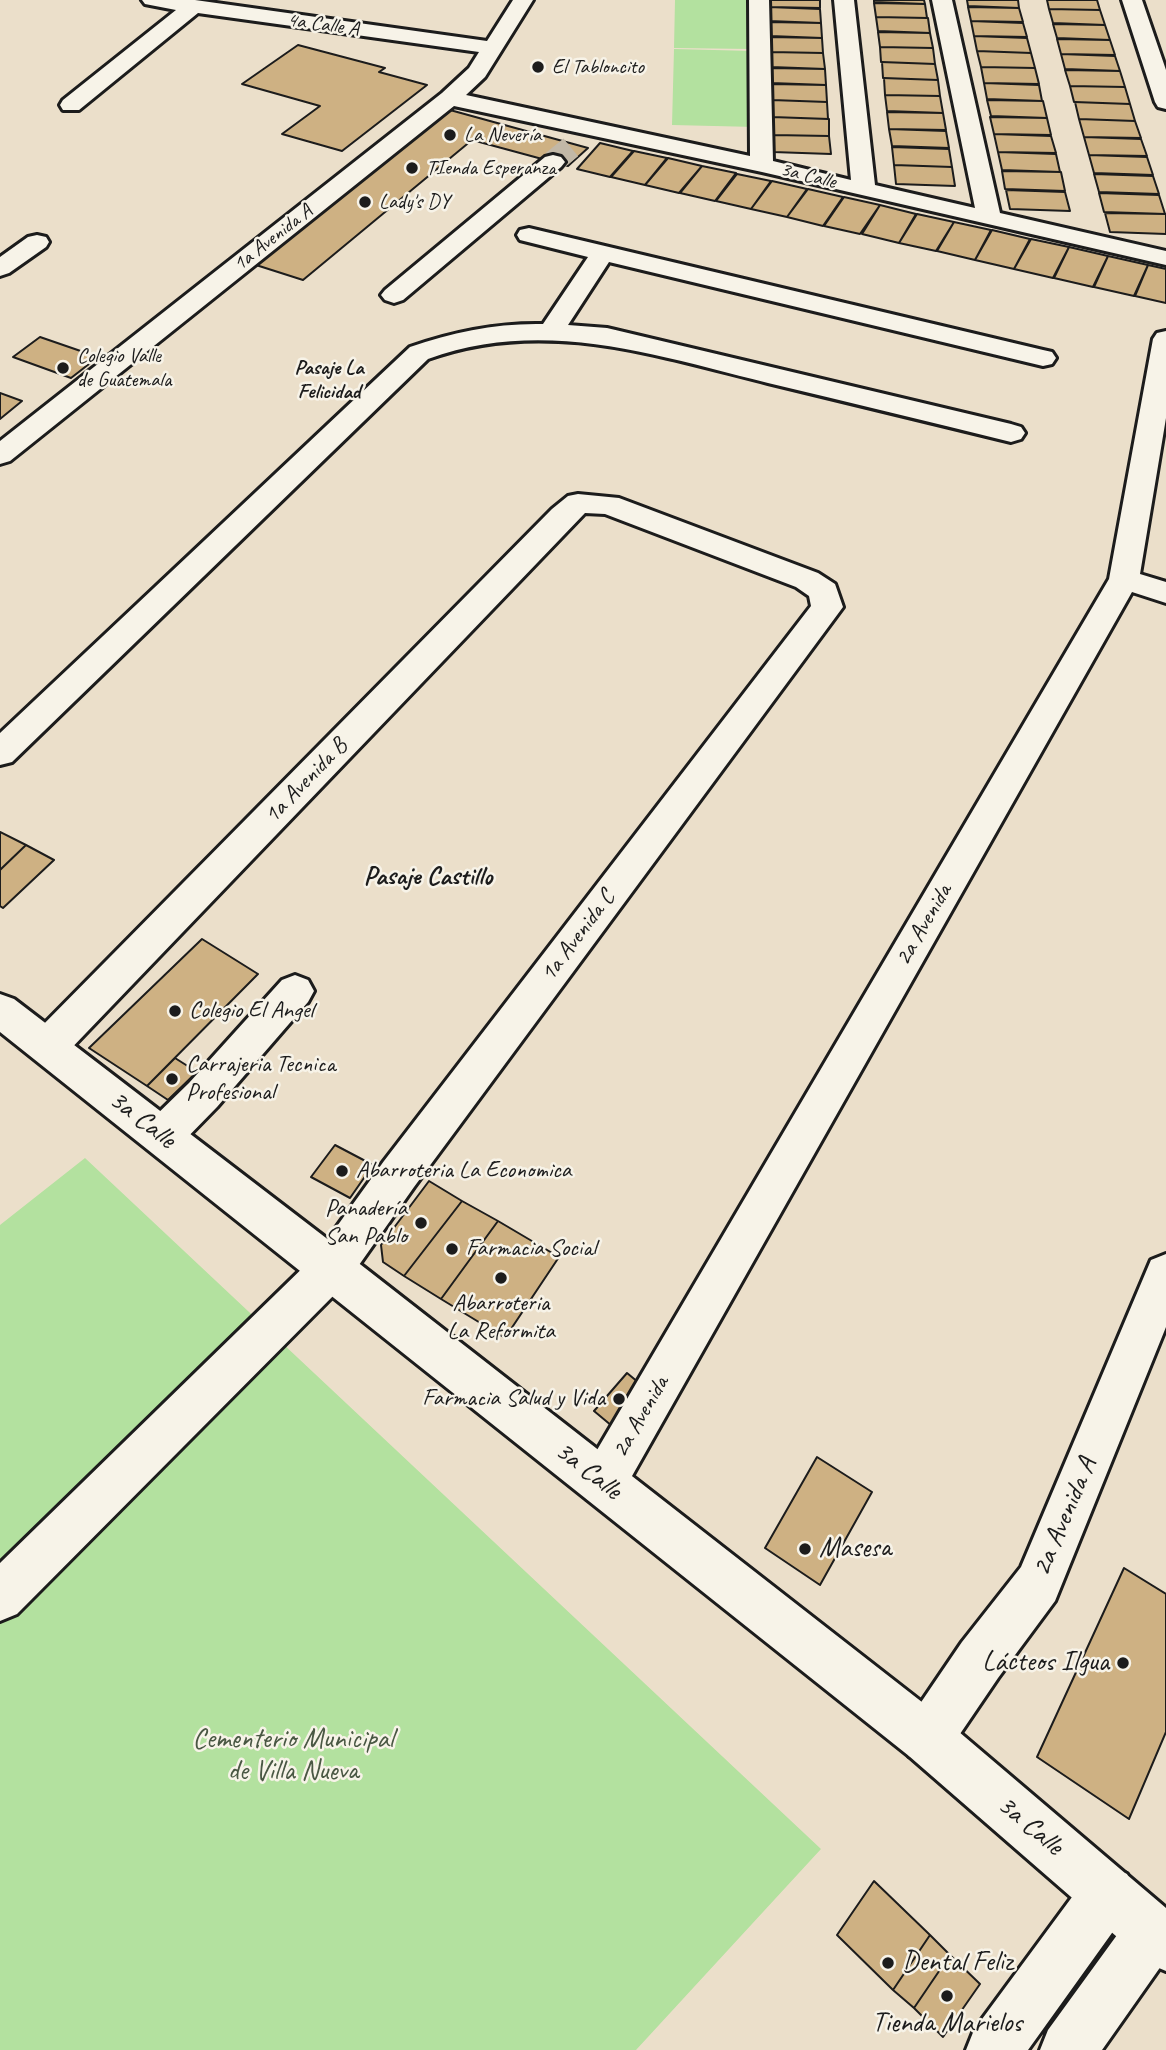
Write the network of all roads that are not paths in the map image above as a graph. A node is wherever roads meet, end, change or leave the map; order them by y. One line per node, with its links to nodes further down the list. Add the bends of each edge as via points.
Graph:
1 (152, 0): 7 (street, 4a Calle A)
2 (523, 0): 8 (street, 1a Avenida A)
3 (759, 0): 13 (street)
4 (844, 0): 14 (street)
5 (942, 0): 15 (street)
6 (1132, 0): 10 (street)
7 (192, 7): 8 (street, 4a Calle A); 11 (street)
8 (494, 48): 9 (street, 1a Avenida A)
9 (450, 98): 13 (street, 3a Calle, via 582,137); 26 (street, 1a Avenida A)
10 (1166, 102)
11 (71, 105)
12 (553, 162): 21 (street)
13 (762, 164): 14 (street, 3a Calle)
14 (864, 190): 15 (street, 3a Calle)
15 (989, 219): 19 (street, 3a Calle)
16 (529, 235): 18 (street)
17 (37, 242): 20 (street)
18 (602, 254): 22 (street); 24 (street)
19 (1166, 258)
20 (0, 268)
21 (394, 295)
22 (552, 330): 25 (street, via 607,336); 30 (street, via 452,339 419,353)
23 (1166, 339): 27 (street, 2a Avenida)
24 (1043, 358)
25 (1012, 433)
26 (0, 455)
27 (1124, 579): 28 (street); 37 (street, 2a Avenida)
28 (1166, 593)
29 (827, 607): 33 (street, 1a Avenida B, via 824,591 807,580 609,505 578,503); 35 (street, 1a Avenida C)
30 (0, 753)
31 (295, 991): 34 (street)
32 (0, 1010): 33 (street, 3a Calle)
33 (48, 1046): 34 (street, 3a Calle)
34 (162, 1136): 35 (street, 3a Calle)
35 (332, 1268): 37 (street, 3a Calle); 38 (street, 1a Avenida C)
36 (1166, 1274): 39 (street, 2a Avenida A, via 1038,1584)
37 (603, 1483): 39 (street, 3a Calle)
38 (0, 1597)
39 (926, 1738): 40 (street, 3a Calle)
40 (1108, 1893): 41 (street, 3a Calle); 42 (street)
41 (1159, 1938): 43 (street)
42 (994, 2050)
43 (1068, 2050)

